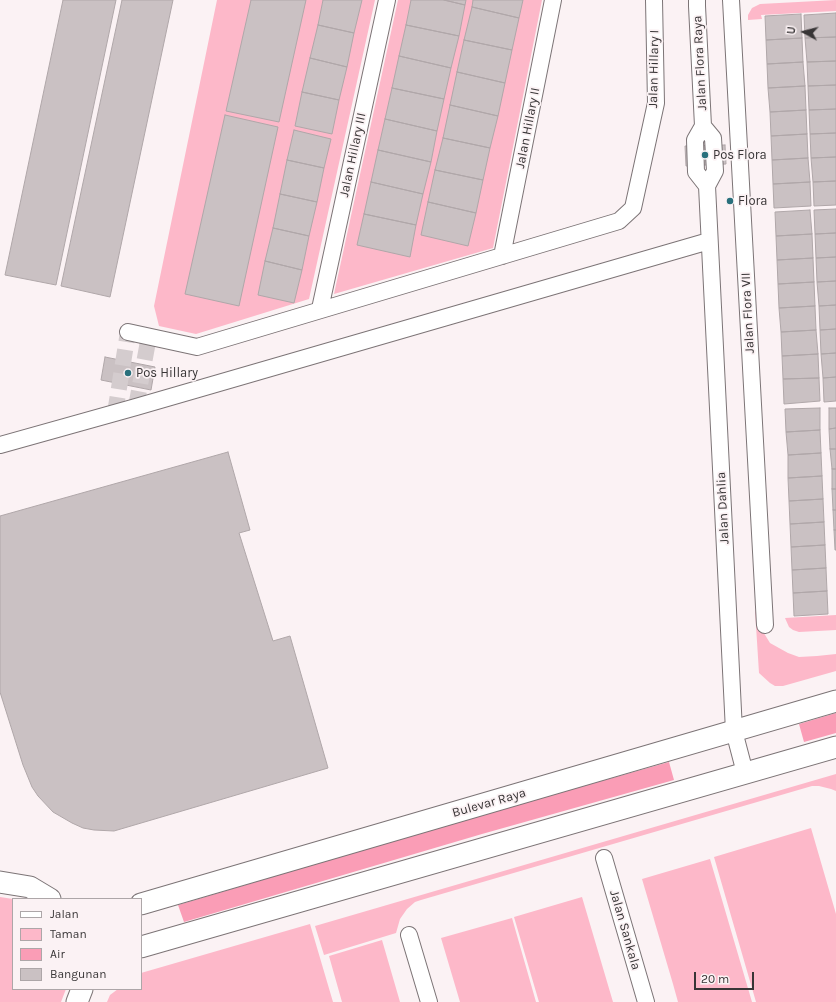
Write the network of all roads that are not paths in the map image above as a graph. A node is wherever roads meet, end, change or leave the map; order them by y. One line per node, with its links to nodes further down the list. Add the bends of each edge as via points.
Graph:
1 (387, 0): 10 (street, Jalan Hillary III)
2 (553, 0): 9 (street, Jalan Hillary II)
3 (654, 0): 9 (street, Jalan Hillary I, via 656,103 633,208 619,221)
4 (697, 0): 6 (street, Jalan Flora Raya)
5 (731, 0): 13 (street, Jalan Flora VII)
6 (703, 126): 7 (street, Jalan Flora Raya, via 713,138 715,171); 7 (street, Jalan Flora Raya, via 695,140 696,172)
7 (707, 186): 8 (street, Jalan Dahlia)
8 (709, 241): 12 (street); 15 (street, Jalan Dahlia)
9 (502, 256): 10 (street)
10 (320, 309): 11 (street, via 197,346)
11 (128, 332)
12 (0, 445)
13 (765, 626)
14 (836, 701): 15 (street, Bulevar Raya)
15 (734, 731): 17 (street, Jalan Dahlia); 21 (street, Bulevar Raya)
16 (836, 747): 17 (street)
17 (746, 773): 23 (street)
18 (604, 858): 27 (street, Jalan Sankala)
19 (0, 882): 20 (street, via 30,888)
20 (48, 898)
21 (142, 904)
22 (409, 935): 26 (street)
23 (142, 947)
24 (82, 990): 25 (street)
25 (77, 1002)
26 (429, 1002)
27 (646, 1002)

